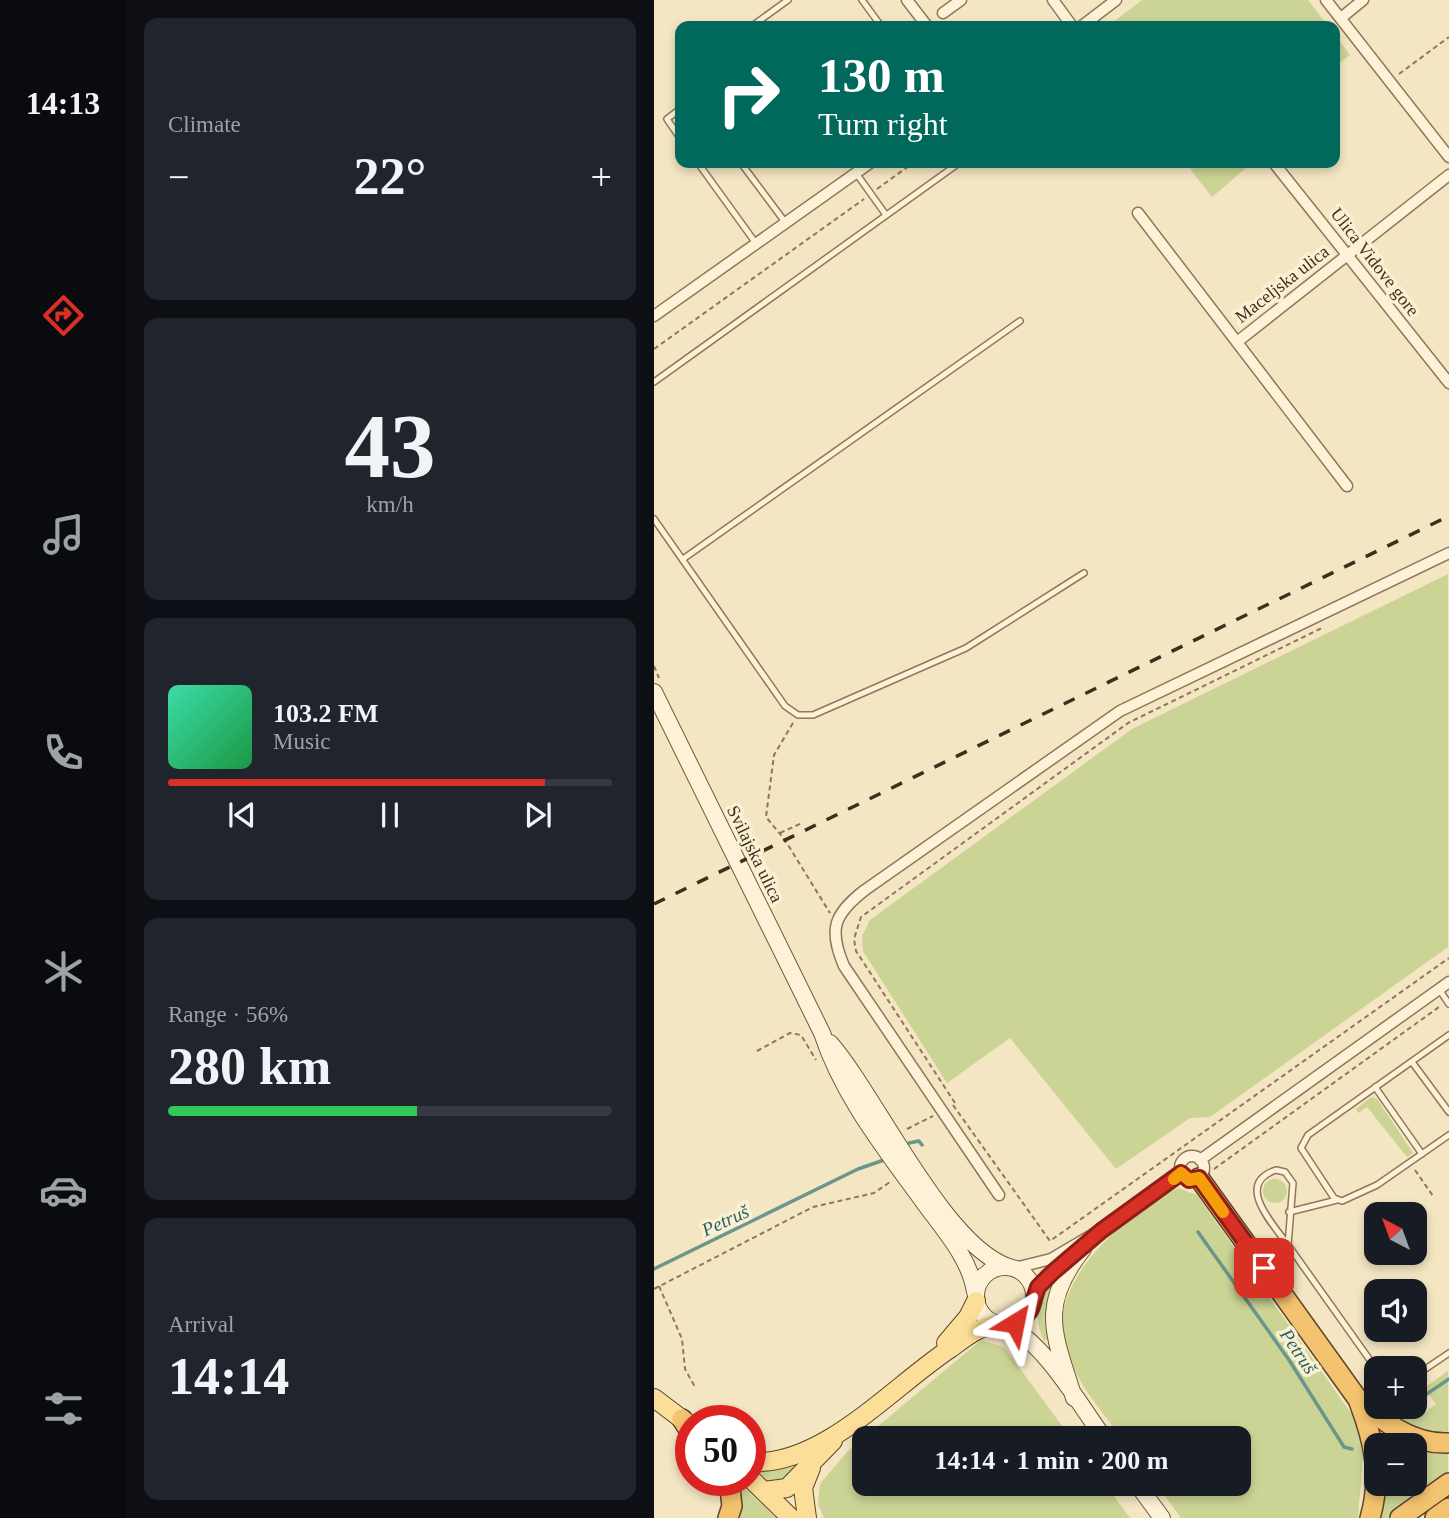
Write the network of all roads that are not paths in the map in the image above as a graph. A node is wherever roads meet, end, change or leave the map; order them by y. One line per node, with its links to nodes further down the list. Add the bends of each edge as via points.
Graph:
1 (788, 0): 11 (lane)
2 (862, 0): 12 (lane)
3 (907, 0): 13 (street)
4 (961, 0): 9 (street)
5 (1053, 0): 14 (street)
6 (1116, 0): 15 (street)
7 (1326, 0): 10 (street)
8 (1363, 0): 10 (street)
9 (943, 13)
10 (1341, 18): 18 (street)
11 (759, 21)
12 (877, 21)
13 (923, 21)
14 (1068, 21)
15 (1089, 21)
16 (675, 113): 17 (lane, via 667,119)
17 (675, 131)
18 (1448, 157)
19 (702, 168): 29 (lane)
20 (746, 168): 28 (lane)
21 (863, 168): 24 (street)
22 (951, 168): 27 (lane)
23 (1278, 168): 30 (street, Ulica Vidove gore)
24 (856, 173): 27 (lane); 28 (street)
25 (1448, 175): 30 (street, Maceljska ulica)
26 (1138, 213): 33 (street, Maceljska ulica)
27 (886, 215): 34 (lane)
28 (785, 223): 29 (street)
29 (756, 243): 31 (street)
30 (1347, 255): 33 (street, Maceljska ulica); 35 (street, Ulica Vidove gore)
31 (654, 316)
32 (1020, 321): 39 (lane)
33 (1237, 342): 36 (street, Maceljska ulica)
34 (654, 382)
35 (1448, 383)
36 (1347, 486)
37 (654, 519): 39 (lane)
38 (1448, 553): 52 (street, via 1120,711 841,912 834,937 844,966)
39 (683, 559): 40 (lane, via 785,706 798,715 813,715 966,648)
40 (1084, 573)
41 (654, 692): 44 (main road, Svilajska ulica)
42 (1445, 986): 43 (lane); 51 (street)
43 (1448, 1004)
44 (822, 1033): 58 (main road, Svilajska ulica, via 959,1231 987,1257); 59 (main road, Svilajska ulica, via 847,1091 958,1251 974,1281)
45 (1448, 1035): 46 (lane)
46 (1412, 1062): 47 (lane); 48 (lane)
47 (1375, 1087): 50 (lane); 53 (lane, via 1302,1142 1302,1153)
48 (1448, 1112)
49 (1448, 1135): 50 (lane)
50 (1422, 1154): 53 (lane, via 1367,1191)
51 (1193, 1170): 55 (street); 69 (highway)
52 (999, 1195)
53 (1337, 1200): 54 (lane)
54 (1289, 1213): 56 (lane); 56 (lane, via 1293,1183 1285,1172 1269,1172 1255,1192)
55 (1101, 1231): 57 (street); 58 (street, via 1051,1259)
56 (1288, 1245): 63 (lane)
57 (1083, 1249): 60 (street, via 1044,1280); 68 (main road, via 1060,1286 1054,1319 1056,1346)
58 (1012, 1267): 59 (main road, via 985,1274); 60 (main road, via 1028,1278)
59 (976, 1297): 61 (main road, via 984,1316); 65 (main road, via 962,1326)
60 (1032, 1304): 61 (main road, via 1023,1318); 64 (main road, via 1030,1328)
61 (1002, 1325): 64 (main road, via 1024,1335); 65 (main road, via 982,1327)
62 (1448, 1353): 66 (lane)
63 (1367, 1356)
64 (1044, 1357): 68 (main road)
65 (924, 1366): 71 (main road)
66 (1427, 1368)
67 (654, 1398): 70 (main road)
68 (1074, 1398): 72 (main road)
69 (1357, 1398): 73 (highway, via 1407,1435); 86 (highway, via 1376,1458)
70 (675, 1415)
71 (847, 1426): 74 (main road); 75 (main road, via 799,1454)
72 (1095, 1426)
73 (1448, 1443)
74 (816, 1460): 77 (main road, via 787,1488); 84 (main road, via 803,1488)
75 (766, 1461)
76 (1448, 1483): 87 (highway)
77 (766, 1485)
78 (766, 1493): 83 (main road)
79 (731, 1496): 82 (highway)
80 (1146, 1496): 85 (main road)
81 (1448, 1508): 88 (highway)
82 (728, 1518)
83 (791, 1518)
84 (807, 1518)
85 (1162, 1518)
86 (1370, 1518)
87 (1401, 1518)
88 (1435, 1518)

